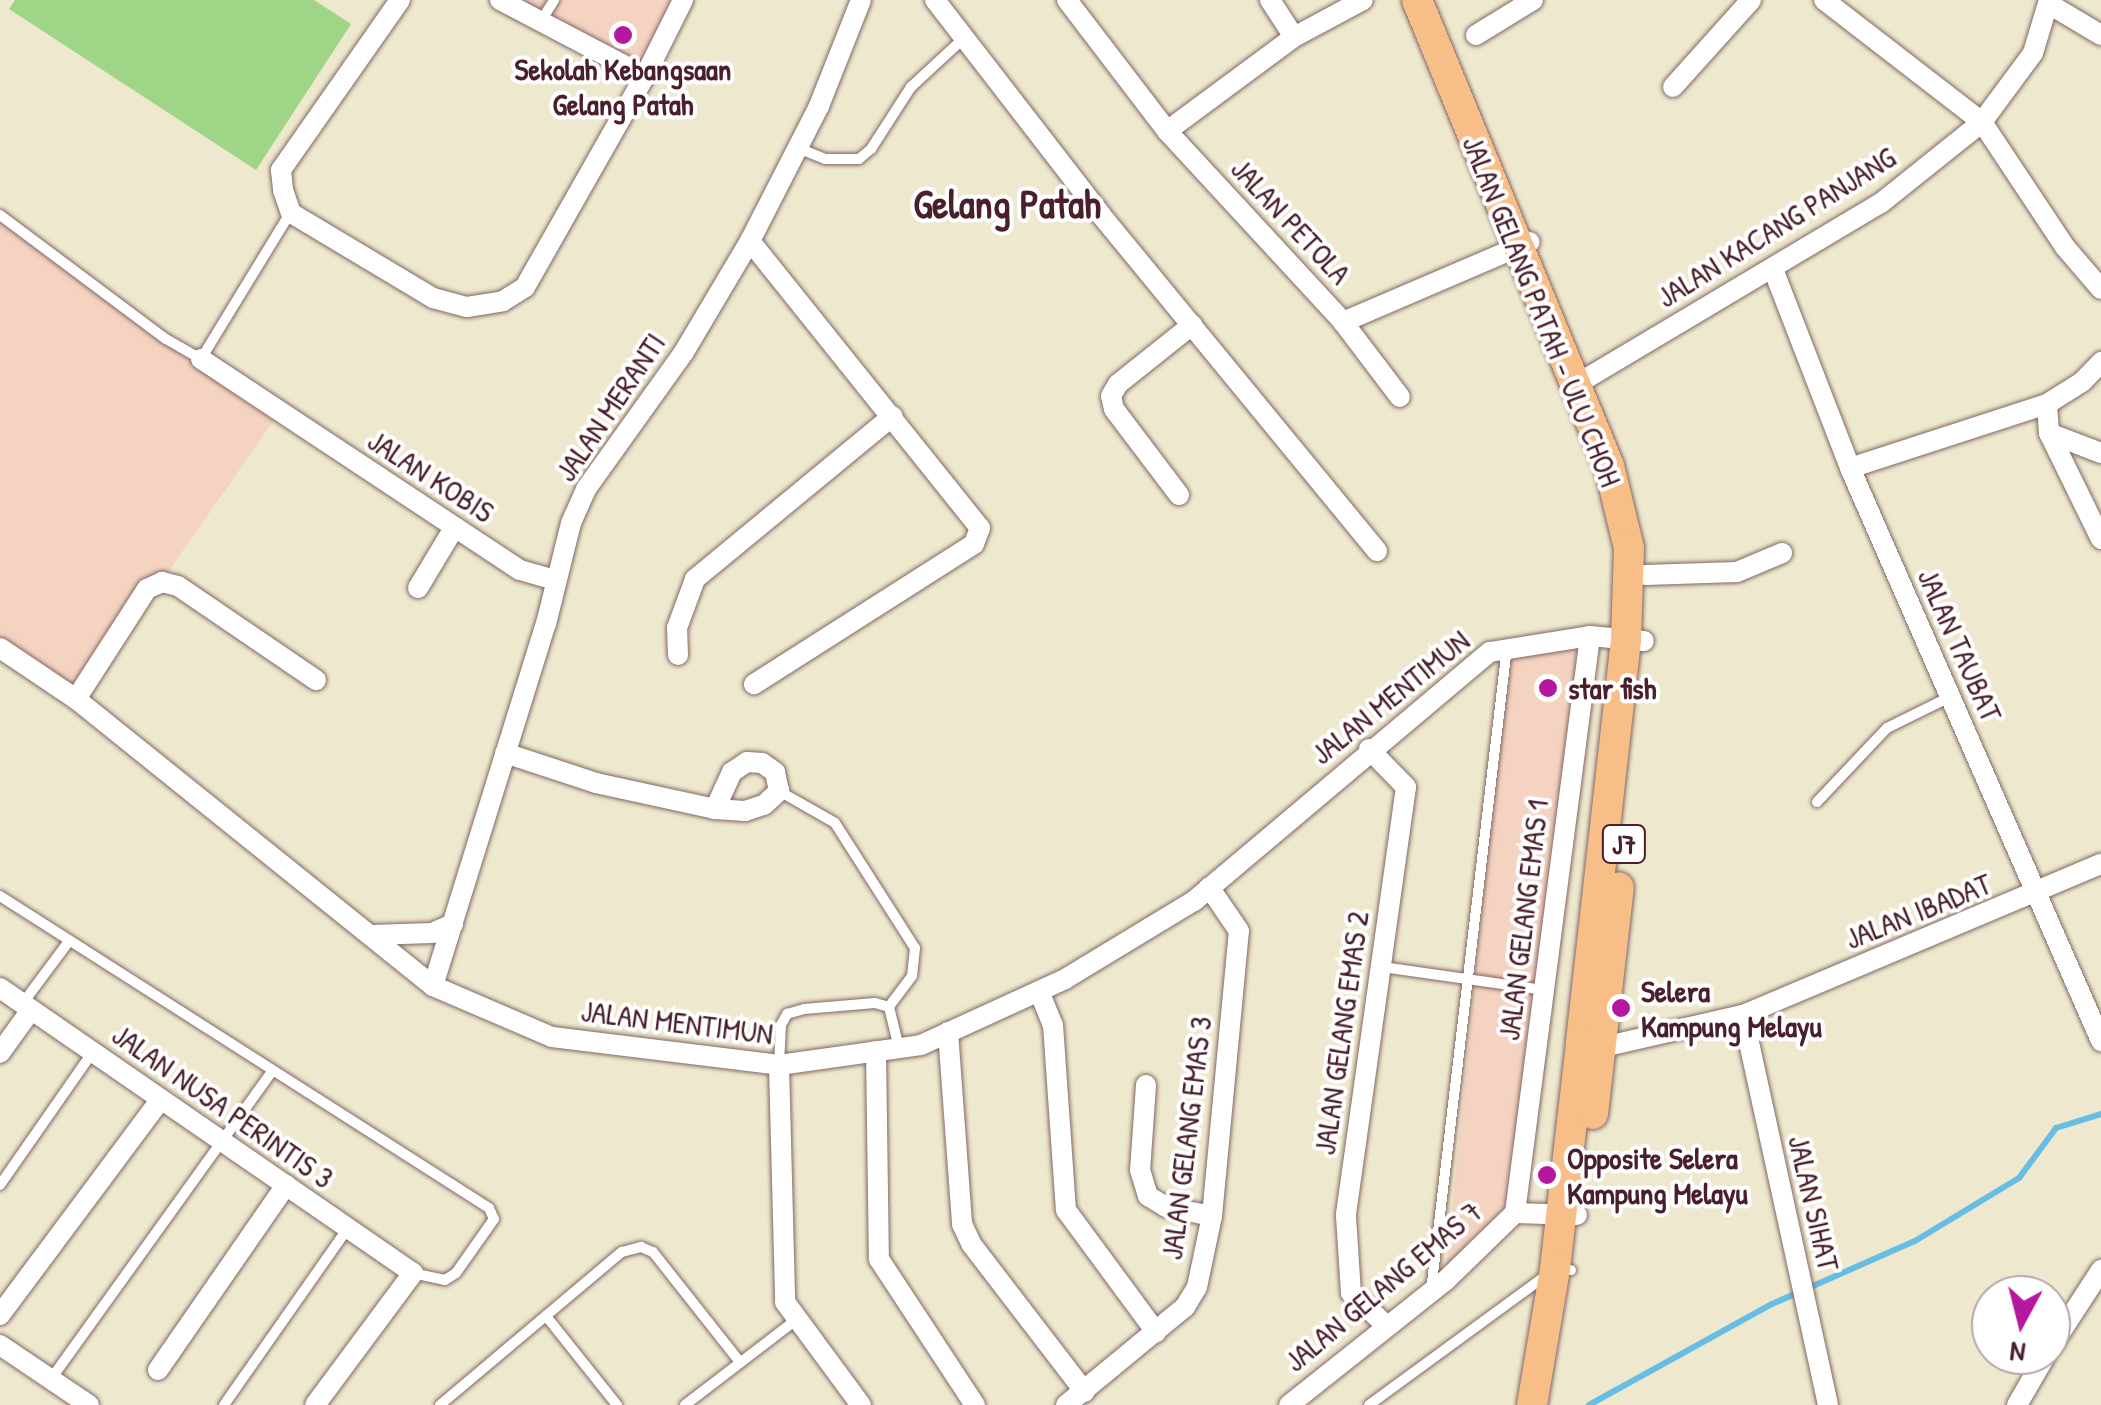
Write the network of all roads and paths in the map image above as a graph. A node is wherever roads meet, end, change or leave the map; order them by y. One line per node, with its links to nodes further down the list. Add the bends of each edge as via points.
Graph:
1 (400, 0): 26 (street, via 281,170)
2 (500, 0): 16 (street)
3 (554, 0): 16 (lane)
4 (683, 0): 21 (street)
5 (861, 0): 25 (street, JALAN MERANTI)
6 (935, 0): 19 (street)
7 (1067, 0): 24 (street, JALAN PETOLA)
8 (1270, 0): 20 (street)
9 (1363, 0): 20 (street)
10 (1417, 0): 29 (main road, JALAN GELANG PATAH - ULU CHOH / J7)
11 (1436, 0): 29 (main road, JALAN GELANG PATAH - ULU CHOH / J7)
12 (1533, 0): 17 (street)
13 (1751, 0): 22 (street)
14 (1824, 0): 23 (street)
15 (2049, 2): 18 (street); 23 (street, JALAN KACANG PANJANG, via 2033,53)
16 (540, 21): 21 (street)
17 (1476, 35)
18 (2101, 35)
19 (965, 37): 25 (lane, via 911,87 859,159 825,158); 33 (street)
20 (1294, 37): 24 (street)
21 (645, 76): 26 (street, via 525,287 503,301 467,307 433,298)
22 (1673, 88)
23 (1982, 122): 30 (street, JALAN KACANG PANJANG, via 1881,203); 31 (street, via 2065,248)
24 (1166, 131): 32 (street, JALAN PETOLA)
25 (797, 147): 28 (street, JALAN MERANTI)
26 (291, 213): 34 (lane)
27 (0, 215): 34 (lane)
28 (750, 241): 39 (street); 49 (street, JALAN MERANTI, via 684,352 586,489)
29 (1524, 244): 32 (street, JALAN PETOLA); 36 (main road, JALAN GELANG PATAH - ULU CHOH / J7)
30 (1773, 269): 36 (street, JALAN KACANG PANJANG); 42 (street, JALAN TAUBAT)
31 (2101, 289)
32 (1343, 322): 37 (street)
33 (1192, 324): 43 (street, via 1111,396); 46 (street)
34 (201, 359): 44 (street, JALAN KOBIS)
35 (2101, 362): 38 (street)
36 (1583, 381): 48 (main road, JALAN GELANG PATAH - ULU CHOH / J7, via 1622,463 1646,546); 52 (main road, JALAN GELANG PATAH - ULU CHOH / J7, via 1629,548)
37 (1400, 396)
38 (2047, 404): 40 (street); 42 (street)
39 (892, 416): 55 (street, via 695,580 677,628); 57 (street, via 978,522 978,540)
40 (2049, 433): 41 (street); 45 (street)
41 (2101, 453)
42 (1850, 468): 58 (street, JALAN TAUBAT)
43 (1179, 496)
44 (454, 528): 49 (street, JALAN KOBIS, via 520,570); 50 (street)
45 (2101, 539)
46 (1377, 551)
47 (1782, 553): 48 (street, via 1737,572)
48 (1645, 575): 52 (main road, JALAN GELANG PATAH - ULU CHOH / J7)
49 (554, 580): 61 (street, JALAN MERANTI)
50 (418, 588)
51 (1590, 636): 52 (street, JALAN MENTIMUN); 53 (street, JALAN MENTIMUN); 76 (street, JALAN GELANG EMAS 1)
52 (1635, 640): 83 (main road, JALAN GELANG PATAH - ULU CHOH / J7)
53 (1508, 646): 60 (street, JALAN MENTIMUN, via 1490,652); 73 (lane)
54 (0, 648): 59 (street, JALAN MENTIMUN)
55 (678, 655)
56 (316, 680): 59 (street, via 178,586 162,582 147,589)
57 (754, 684)
58 (1950, 697): 63 (lane, via 1887,728); 67 (street, JALAN TAUBAT)
59 (76, 699): 70 (street, JALAN MENTIMUN)
60 (1369, 749): 66 (street, JALAN MENTIMUN); 72 (street, JALAN GELANG EMAS 2, via 1406,787)
61 (505, 753): 64 (street, via 596,783); 69 (street, JALAN MERANTI)
62 (779, 791): 64 (street, via 746,812); 64 (street, via 775,772 747,762 732,772); 79 (lane, via 835,823 915,948 912,976)
63 (1817, 802)
64 (715, 809)
65 (2101, 864): 67 (street, JALAN IBADAT)
66 (1210, 887): 77 (street, JALAN MENTIMUN); 97 (street, JALAN GELANG EMAS 3, via 1239,931)
67 (2036, 895): 80 (street, JALAN IBADAT); 82 (street, JALAN TAUBAT)
68 (0, 896): 71 (lane)
69 (452, 924): 70 (street, via 432,933); 74 (street, JALAN MERANTI)
70 (370, 935): 74 (street, JALAN MENTIMUN)
71 (70, 940): 78 (lane); 89 (lane)
72 (1381, 966): 73 (lane); 107 (street, JALAN GELANG EMAS 2, via 1346,1216 1351,1292)
73 (1468, 979): 76 (lane); 102 (lane)
74 (433, 986): 88 (street, JALAN MENTIMUN, via 552,1038)
75 (0, 988): 78 (street, JALAN NUSA PERINTIS 3)
76 (1544, 990): 95 (street, JALAN GELANG EMAS 1)
77 (1039, 991): 81 (street, JALAN MENTIMUN); 108 (street, via 1053,1025 1066,1210)
78 (27, 1006): 86 (street, JALAN NUSA PERINTIS 3); 87 (street)
79 (889, 1007): 84 (lane); 88 (lane, via 787,1014 780,1025)
80 (1743, 1015): 83 (street, JALAN IBADAT); 129 (street, JALAN SIHAT)
81 (948, 1032): 84 (street, JALAN MENTIMUN); 114 (street, via 962,1224)
82 (2101, 1041)
83 (1592, 1045): 96 (main road, JALAN GELANG PATAH - ULU CHOH / J7)
84 (898, 1048): 85 (street, JALAN MENTIMUN)
85 (876, 1051): 88 (street, JALAN MENTIMUN); 123 (street, via 879,1258)
86 (93, 1052): 91 (street, JALAN NUSA PERINTIS 3); 93 (lane)
87 (0, 1053)
88 (779, 1065): 106 (street, via 785,1302)
89 (273, 1070): 92 (lane); 101 (lane, via 489,1208 494,1218 456,1272 445,1280)
90 (1146, 1086): 97 (street, via 1140,1170 1148,1196 1166,1207)
91 (161, 1099): 92 (street, JALAN NUSA PERINTIS 3); 103 (street)
92 (222, 1141): 94 (street, JALAN NUSA PERINTIS 3); 113 (lane)
93 (0, 1185)
94 (286, 1186): 98 (street, JALAN NUSA PERINTIS 3); 111 (street)
95 (1515, 1212): 96 (street); 102 (street, JALAN GELANG EMAS 7)
96 (1569, 1214): 99 (main road, JALAN GELANG PATAH - ULU CHOH / J7)
97 (1212, 1216): 108 (street, JALAN GELANG EMAS 3, via 1196,1287 1185,1307)
98 (348, 1228): 101 (street, JALAN NUSA PERINTIS 3); 117 (lane)
99 (1563, 1270): 126 (lane); 127 (main road, JALAN GELANG PATAH - ULU CHOH / J7); 128 (main road, JALAN GELANG PATAH - ULU CHOH / J7)
100 (2101, 1270): 105 (street)
101 (412, 1273): 118 (street)
102 (1431, 1292): 107 (street, JALAN GELANG EMAS 7)
103 (0, 1315)
104 (546, 1316): 110 (lane, via 622,1252 642,1247 653,1252); 115 (lane); 120 (lane)
105 (2071, 1316)
106 (797, 1318): 110 (lane); 122 (street)
107 (1386, 1326): 125 (street, JALAN GELANG EMAS 7)
108 (1156, 1332): 114 (street, JALAN GELANG EMAS 3)
109 (0, 1345): 113 (street)
110 (740, 1362): 121 (lane)
111 (158, 1370)
112 (2034, 1375): 130 (street)
113 (51, 1379): 116 (street)
114 (1086, 1392): 124 (street, JALAN GELANG EMAS 3)
115 (454, 1400): 119 (lane)
116 (88, 1405)
117 (224, 1405)
118 (316, 1405)
119 (440, 1405)
120 (617, 1405)
121 (685, 1405)
122 (861, 1405)
123 (975, 1405)
124 (1066, 1405)
125 (1289, 1405)
126 (1369, 1405)
127 (1532, 1405)
128 (1550, 1405)
129 (1828, 1405)
130 (2017, 1405)

